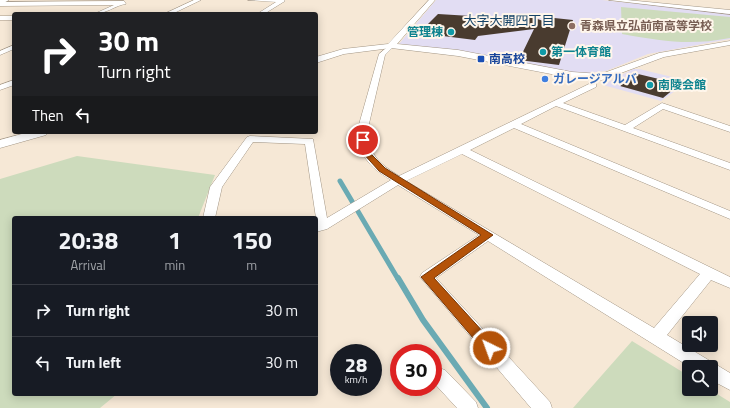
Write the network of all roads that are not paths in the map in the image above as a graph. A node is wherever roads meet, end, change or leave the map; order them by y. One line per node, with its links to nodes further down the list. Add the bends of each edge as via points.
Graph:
1 (5, 0): 11 (main road)
2 (68, 0): 12 (street)
3 (130, 0): 10 (street)
4 (198, 0): 15 (street)
5 (250, 0): 16 (street, via 282,1)
6 (432, 0): 21 (street)
7 (612, 0): 13 (street)
8 (679, 0): 13 (street)
9 (99, 2): 10 (street); 12 (street)
10 (124, 3): 14 (street)
11 (0, 4): 12 (street)
12 (63, 4)
13 (682, 7): 17 (street)
14 (103, 12)
15 (172, 12)
16 (263, 12)
17 (730, 12)
18 (0, 18): 19 (street)
19 (12, 18)
20 (730, 42): 25 (street, via 662,55 610,76)
21 (391, 46): 24 (street, via 343,52); 25 (street, via 458,53); 37 (street, via 382,54 363,128 363,140 372,161)
22 (12, 48): 23 (street)
23 (0, 53)
24 (318, 59)
25 (593, 77): 28 (street, via 593,85)
26 (12, 83): 27 (street)
27 (0, 88)
28 (555, 103): 29 (street); 31 (street)
29 (513, 124): 35 (street); 38 (street)
30 (730, 128): 31 (street, via 662,106)
31 (625, 129): 36 (street)
32 (35, 134): 34 (street)
33 (253, 136): 39 (street, via 216,187); 40 (street, via 310,141)
34 (0, 144)
35 (462, 150): 37 (street); 43 (street)
36 (730, 167)
37 (399, 181): 41 (street); 42 (street)
38 (730, 215)
39 (209, 216)
40 (318, 216)
41 (319, 227)
42 (488, 235): 45 (street); 51 (street, via 427,277)
43 (709, 273): 44 (street); 45 (street)
44 (730, 283)
45 (656, 337): 46 (street)
46 (694, 360)
47 (718, 375): 49 (street)
48 (442, 379): 50 (street)
49 (730, 382)
50 (469, 408)
51 (543, 408)

